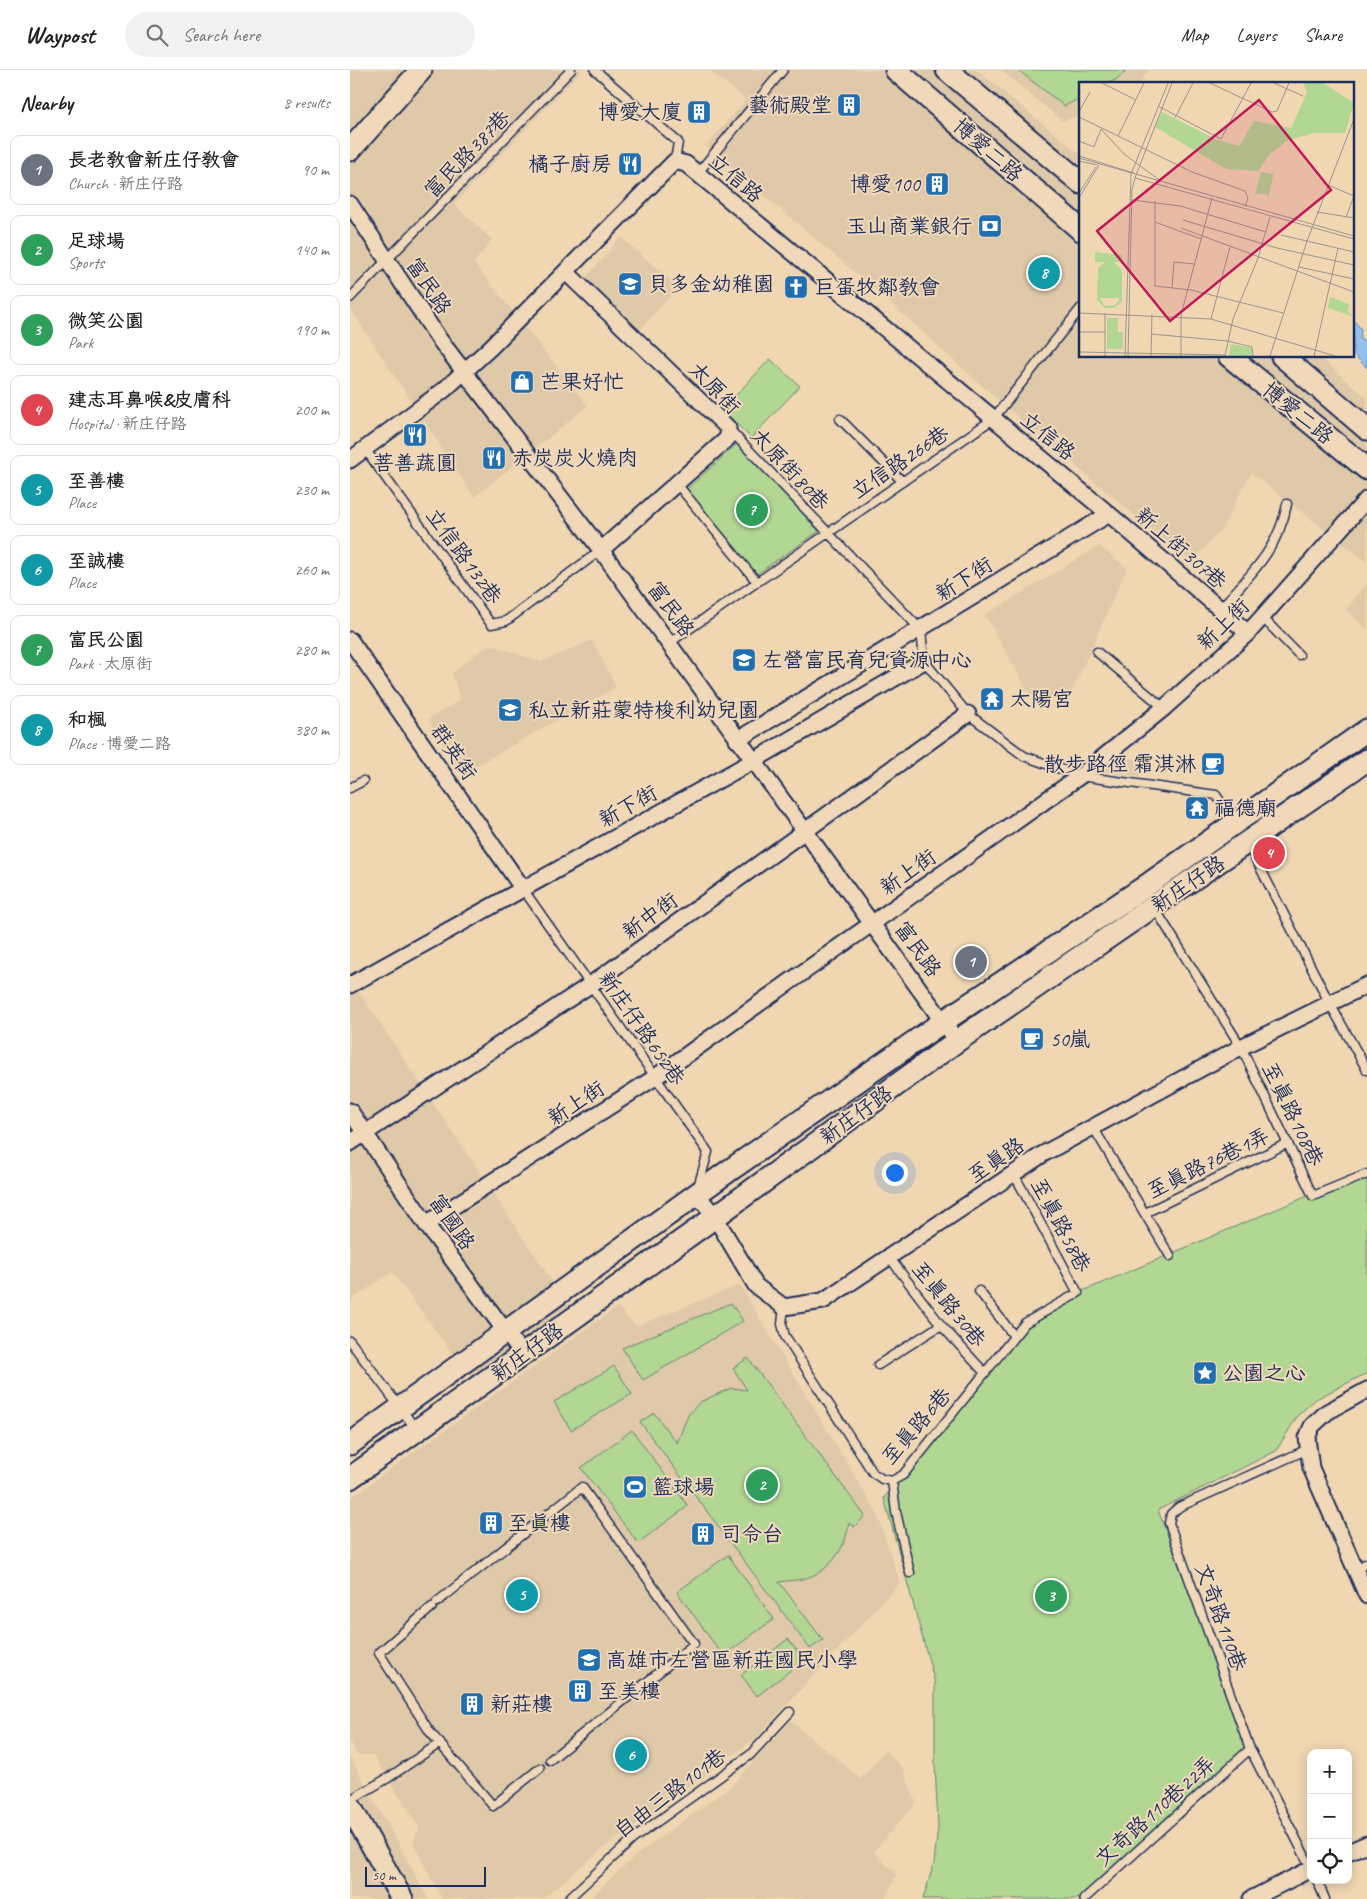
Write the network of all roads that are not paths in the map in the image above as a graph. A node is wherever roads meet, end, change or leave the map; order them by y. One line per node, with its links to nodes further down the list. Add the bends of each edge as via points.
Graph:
1 (421, 70): 7 (street)
2 (571, 70): 13 (lane, 富民路387巷)
3 (595, 70): 8 (lane, via 678,142)
4 (783, 70): 9 (lane)
5 (896, 70): 12 (street, 博愛二路)
6 (947, 70): 10 (street, 博愛二路)
7 (350, 150)
8 (675, 160): 9 (street, 立信路, via 686,164); 14 (street, 立信路)
9 (696, 174): 21 (street, 立信路)
10 (1079, 181)
11 (350, 204): 13 (street, 富民路)
12 (1079, 228)
13 (388, 261): 15 (lane, 富民路387巷); 19 (street, 富民路, via 439,340)
14 (566, 272): 19 (street, 立信路); 22 (street, 太原街)
15 (350, 298)
16 (1079, 311): 21 (lane, 立信路266巷)
17 (1231, 358): 26 (street, 博愛二路)
18 (1284, 358): 23 (street, 博愛二路)
19 (465, 371): 24 (street, 立信路); 33 (street, 富民路)
20 (840, 419): 27 (lane)
21 (994, 419): 27 (lane, 立信路266巷); 31 (street, 立信路)
22 (728, 428): 28 (street, 太原街, via 728,438); 32 (lane, 太原街80巷)
23 (1367, 429)
24 (365, 449): 25 (street, 立信路); 33 (lane, 立信路132巷, via 492,624 506,621)
25 (350, 460)
26 (1367, 469)
27 (902, 481): 32 (lane, 立信路266巷)
28 (677, 484): 33 (street, 太原街); 34 (lane)
29 (1367, 499): 36 (street, 新上街)
30 (1287, 504): 35 (lane, via 1277,539)
31 (1109, 514): 35 (street, 新上街307巷); 37 (street, 新下街)
32 (827, 533): 34 (lane, 立信路266巷); 37 (lane, 太原街80巷)
33 (601, 550): 39 (street, 富民路)
34 (757, 582): 39 (lane, 立信路266巷)
35 (1220, 609): 38 (street, 新上街307巷)
36 (1262, 617): 38 (street, 新上街); 42 (lane)
37 (921, 630): 43 (lane); 47 (street, 新下街)
38 (1248, 633): 44 (street, 新上街)
39 (670, 643): 47 (street, 富民路)
40 (351, 644): 55 (street, 群英街)
41 (1097, 652): 44 (lane)
42 (1299, 655)
43 (924, 661): 45 (lane); 49 (street, 新下街)
44 (1164, 708): 50 (street, 新上街)
45 (968, 714): 50 (lane, via 1024,756); 53 (street, 新中街)
46 (1360, 735): 48 (street, 新庄仔路); 54 (street, 新庄仔路)
47 (737, 740): 49 (street, 富民路)
48 (1367, 759): 54 (street, 新庄仔路)
49 (753, 762): 53 (street, 富民路); 55 (street, 新下街)
50 (1080, 776): 54 (lane, via 1216,796); 57 (street, 新上街)
51 (363, 781): 52 (lane)
52 (350, 788)
53 (806, 830): 57 (street, 富民路); 59 (street, 新中街)
54 (1241, 833): 56 (street, 新庄仔路); 61 (lane)
55 (523, 889): 58 (street, 新下街); 59 (lane, 新庄仔路652巷)
56 (1147, 899): 62 (street, 新庄仔路); 63 (street, 新庄仔路); 64 (lane, 至真路108巷)
57 (873, 923): 62 (street, 富民路); 66 (street, 新上街)
58 (350, 985)
59 (590, 985): 66 (lane, 新庄仔路652巷); 69 (street, 新中街)
60 (1367, 986): 61 (street, 至真路)
61 (1329, 1002): 64 (street, 至真路); 65 (lane)
62 (944, 1021): 63 (street, 富民路); 74 (street, 新庄仔路)
63 (957, 1041): 76 (street, 新庄仔路)
64 (1241, 1047): 68 (street, 至真路); 71 (lane, 至真路108巷)
65 (1367, 1070)
66 (654, 1078): 74 (lane, 新庄仔路652巷, via 708,1152); 77 (street, 新上街)
67 (350, 1111): 69 (street, 富國路)
68 (1093, 1127): 72 (street, 至真路); 75 (lane)
69 (364, 1133): 70 (street, 新中街); 77 (street, 富國路)
70 (350, 1143)
71 (1288, 1143): 73 (lane, 至真路108巷, via 1313,1196); 75 (lane, 至真路76巷1弄)
72 (1014, 1174): 79 (street, 至真路); 81 (lane, 至真路58巷)
73 (1367, 1174)
74 (697, 1194): 76 (street); 84 (street, 新庄仔路)
75 (1144, 1213): 78 (lane)
76 (715, 1218): 82 (street, via 756,1286); 87 (street, 新庄仔路)
77 (426, 1224): 84 (street, 富國路)
78 (1170, 1256)
79 (889, 1257): 82 (street, 至真路, via 823,1301); 83 (lane, 至真路30巷)
80 (979, 1291): 85 (lane)
81 (1078, 1294): 85 (lane, 至真路6巷, via 1025,1323)
82 (784, 1307): 96 (lane, 至真路6巷, via 782,1324 785,1336 872,1473)
83 (941, 1325): 88 (lane); 89 (lane, 至真路30巷)
84 (506, 1332): 87 (street, 富國路); 91 (street, 新庄仔路)
85 (1014, 1336): 89 (lane, 至真路6巷)
86 (350, 1341): 91 (lane)
87 (523, 1355): 92 (street, 新庄仔路)
88 (878, 1365)
89 (984, 1372): 96 (lane, 至真路6巷, via 903,1475)
90 (1367, 1390): 94 (street, via 1327,1412 1312,1426 1307,1438)
91 (400, 1407): 92 (lane); 93 (street, 新庄仔路)
92 (417, 1430): 95 (street, 新庄仔路)
93 (350, 1444)
94 (1308, 1449): 97 (street, via 1311,1468); 102 (lane, 文奇路110巷, via 1179,1507 1171,1514 1169,1523)
95 (350, 1478)
96 (892, 1481): 98 (lane)
97 (1361, 1566): 99 (street)
98 (910, 1573)
99 (1367, 1596)
100 (790, 1712): 113 (lane, 自由三路101巷, via 750,1755 633,1839)
101 (440, 1743): 103 (lane, via 379,1653 434,1604 582,1488 694,1644); 104 (lane, via 493,1806); 105 (lane)
102 (1250, 1749): 109 (lane, 文奇路110巷); 114 (lane, 文奇路110巷22弄)
103 (550, 1760)
104 (540, 1768)
105 (350, 1800)
106 (350, 1806): 112 (street)
107 (1367, 1844): 108 (street)
108 (1352, 1850)
109 (1307, 1860)
110 (1307, 1870): 115 (street)
111 (1318, 1884): 116 (lane)
112 (402, 1899)
113 (568, 1899)
114 (1084, 1899)
115 (1251, 1899)
116 (1325, 1899)

